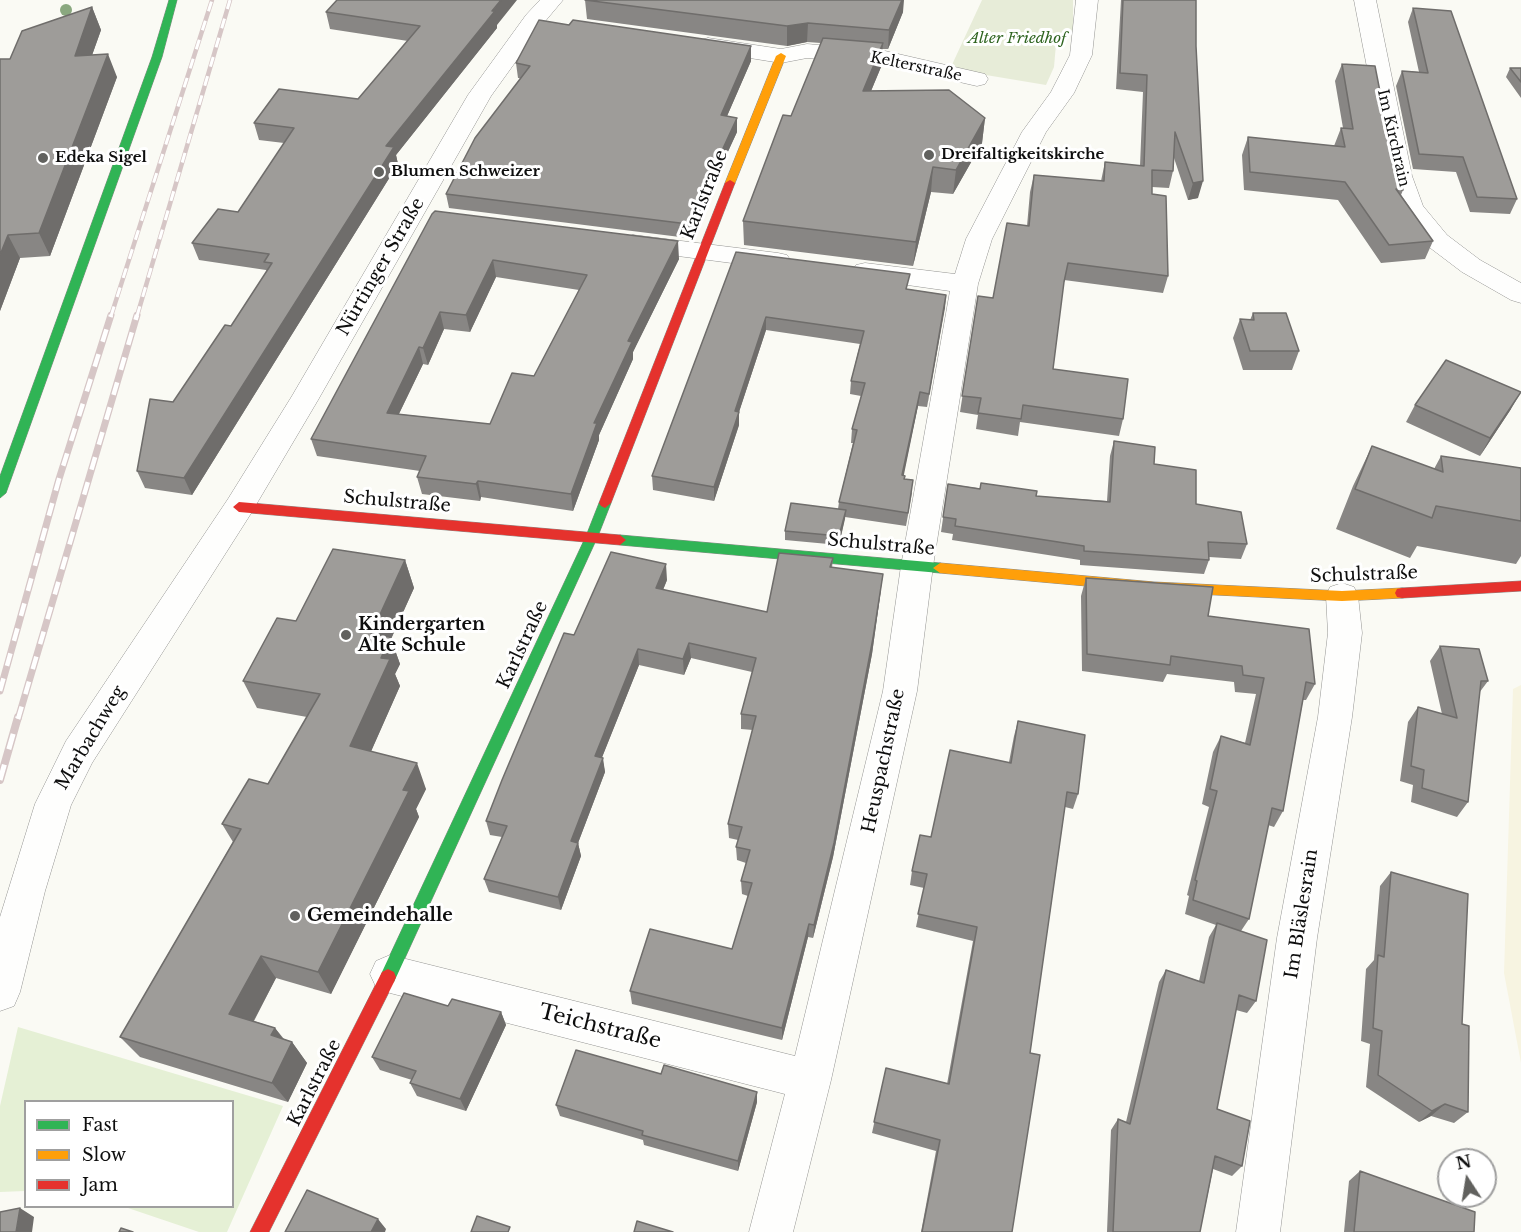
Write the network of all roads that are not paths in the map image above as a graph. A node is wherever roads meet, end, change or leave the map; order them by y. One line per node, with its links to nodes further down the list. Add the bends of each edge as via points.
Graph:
1 (173, 0): 14 (street, via 157,57)
2 (1087, 0): 12 (street, Heuspachstraße, via 1081,55 978,239)
3 (1365, 0): 13 (street, Im Kirchrain, via 1400,176 1411,207 1438,241 1471,266)
4 (547, 14): 15 (street, Nürtinger Straße, via 480,95 423,216)
5 (690, 43): 6 (street, Kelterstraße)
6 (781, 56): 7 (street, Kelterstraße, via 807,51 885,58); 9 (street, Karlstraße)
7 (977, 79)
8 (609, 240): 9 (street)
9 (702, 252): 10 (street); 16 (street, Karlstraße)
10 (805, 264)
11 (839, 268): 12 (street)
12 (965, 284): 18 (street, Heuspachstraße)
13 (1521, 294)
14 (0, 493)
15 (239, 507): 16 (street, Schulstraße); 17 (street, Nürtinger Straße)
16 (592, 536): 18 (street, Schulstraße); 21 (street, Karlstraße)
17 (216, 539): 22 (street, Marbachweg, via 79,752 53,804)
18 (917, 566): 20 (street, Schulstraße, via 1154,587); 23 (street, Heuspachstraße, via 900,691)
19 (1521, 586): 20 (street, Schulstraße)
20 (1342, 596): 26 (street, Im Bläslesrain, via 1345,633 1335,717 1297,938)
21 (390, 974): 23 (street, Teichstraße); 24 (street, Karlstraße)
22 (0, 992)
23 (810, 1080): 25 (street, Heuspachstraße)
24 (259, 1232)
25 (771, 1232)
26 (1258, 1232)

